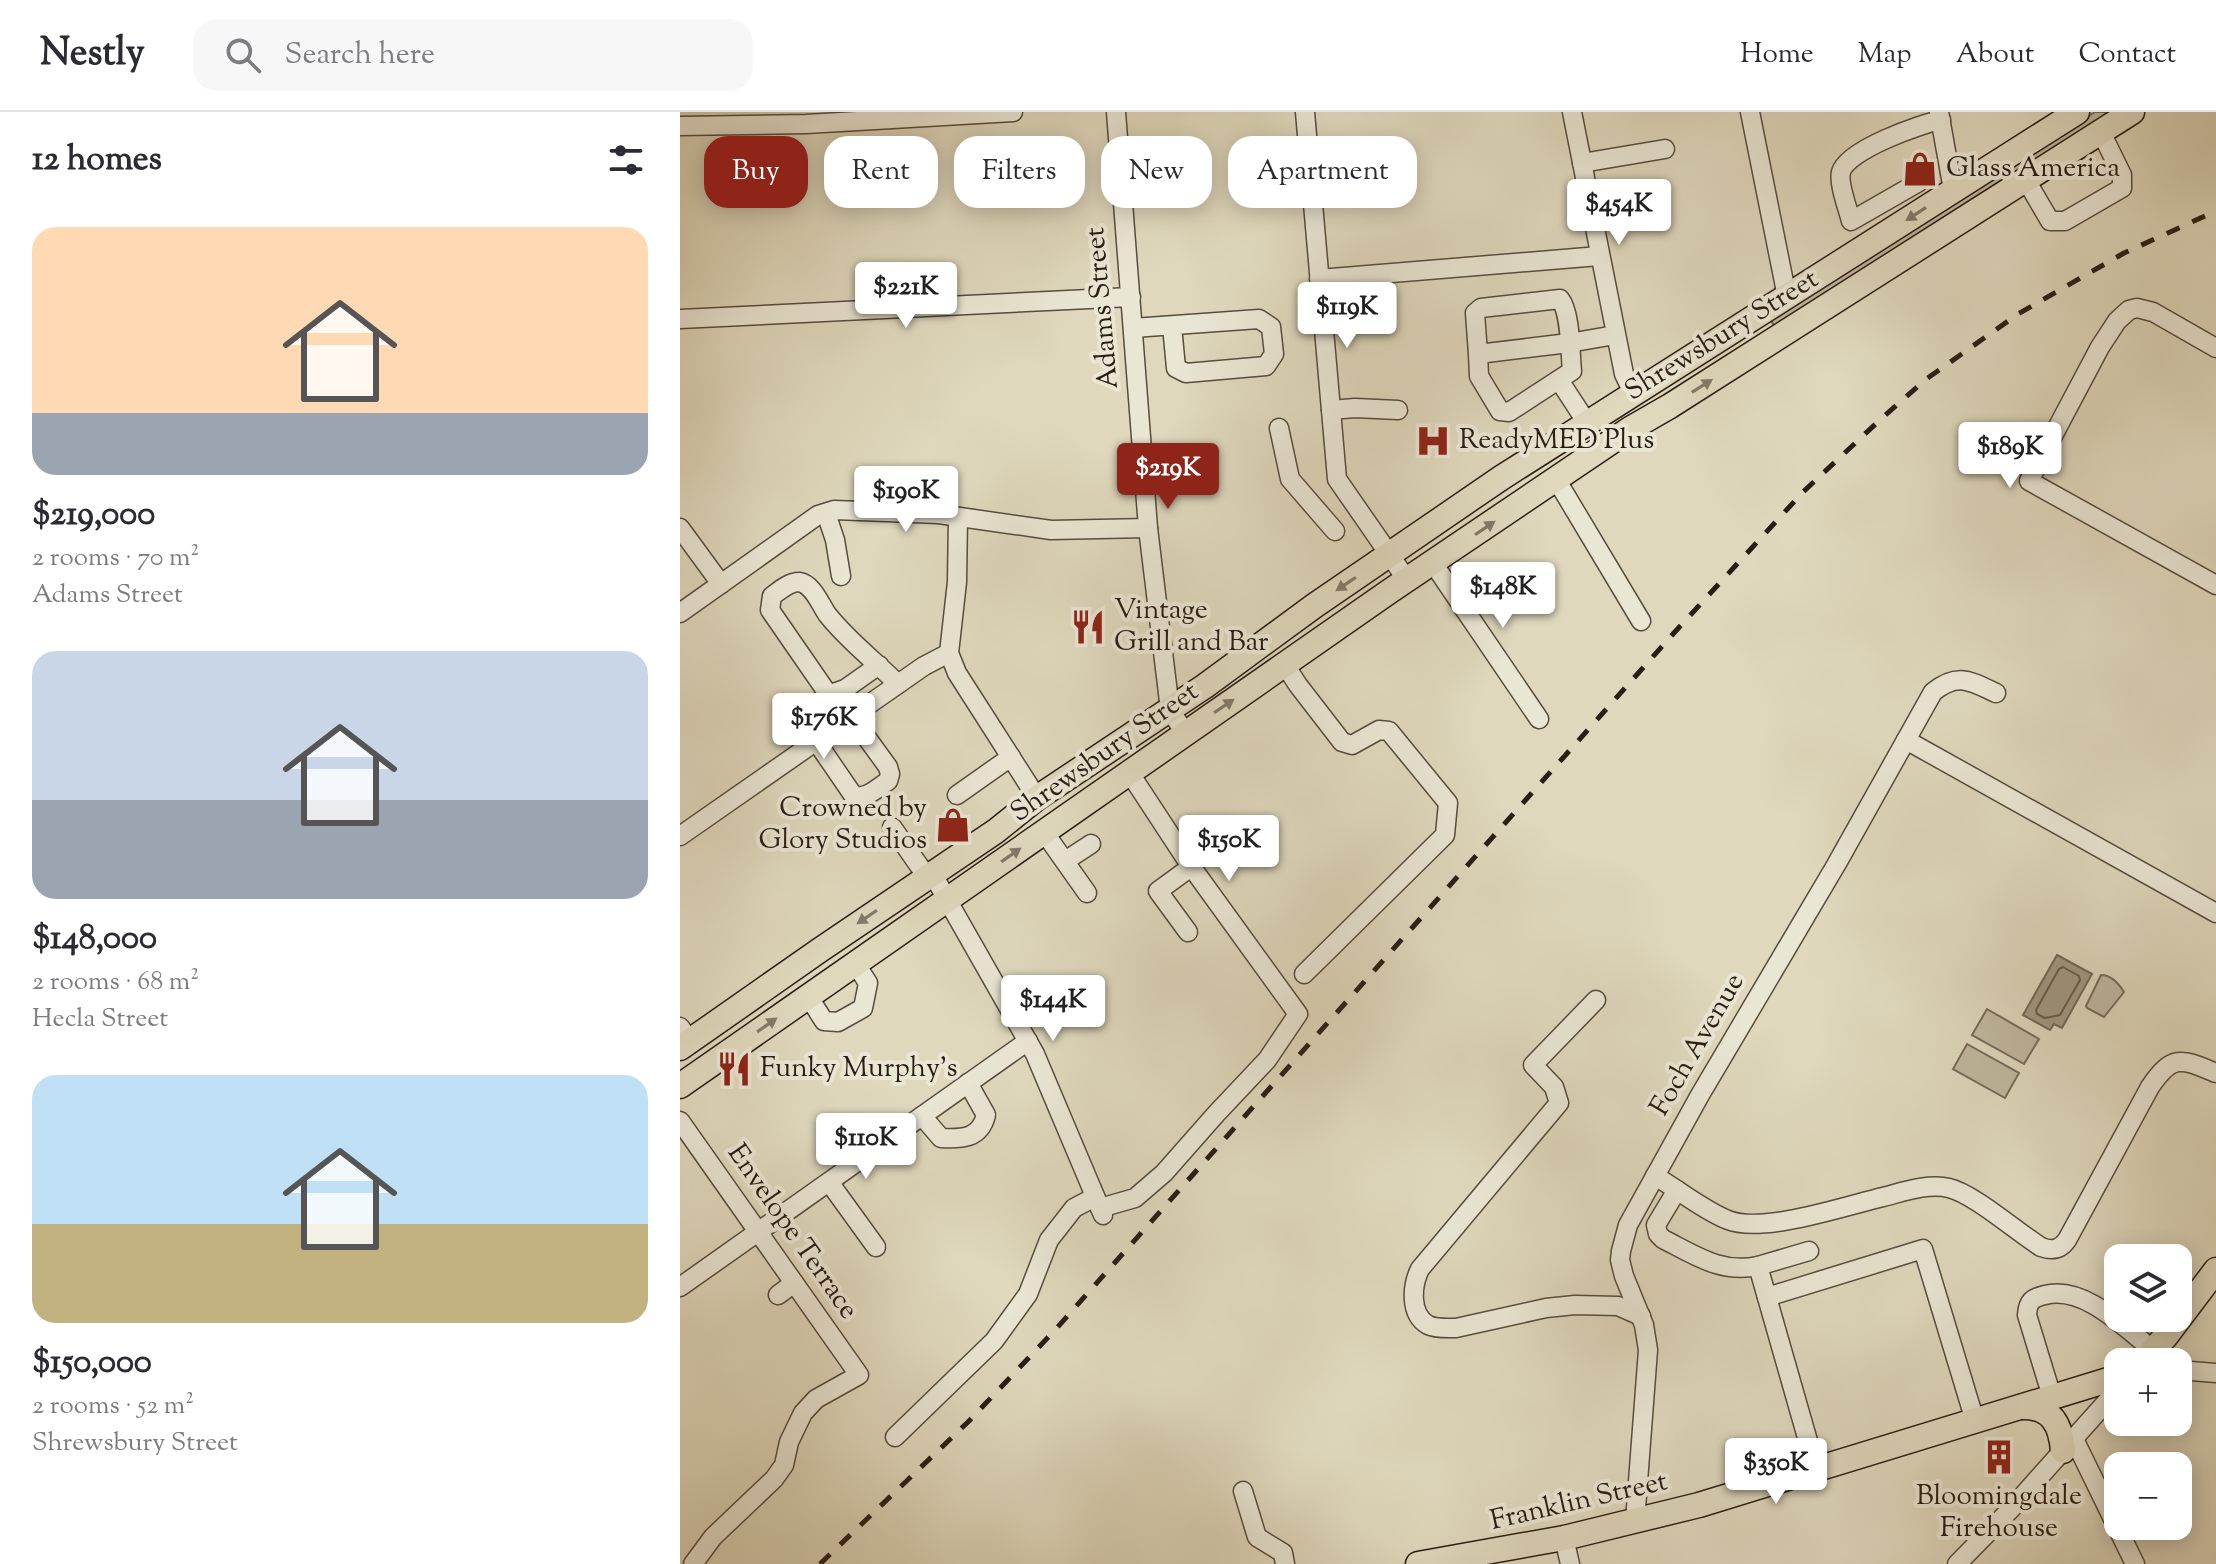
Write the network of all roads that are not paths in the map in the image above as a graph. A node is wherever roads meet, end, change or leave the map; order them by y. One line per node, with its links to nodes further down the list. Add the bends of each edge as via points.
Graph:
1 (1013, 112): 11 (street)
2 (1116, 112): 20 (street, Adams Street)
3 (1305, 112): 4 (street); 19 (street)
4 (1314, 112)
5 (1572, 112): 14 (street)
6 (1750, 112): 21 (street)
7 (2077, 112): 10 (main road, Shrewsbury Street)
8 (2132, 112): 12 (main road, Shrewsbury Street)
9 (1940, 116): 16 (street, via 1855,155 1840,173 1851,221); 17 (street)
10 (2045, 121): 17 (main road, Shrewsbury Street)
11 (680, 126)
12 (2101, 132): 15 (main road, Shrewsbury Street); 15 (street, via 2122,175 2122,188 2057,222 2050,221)
13 (1665, 149): 14 (street)
14 (1582, 163): 18 (street)
15 (2026, 180): 35 (main road, Shrewsbury Street, one-way to 15)
16 (1919, 182)
17 (1953, 190): 21 (main road, Shrewsbury Street, one-way to 21)
18 (1599, 256): 19 (street); 25 (street)
19 (1319, 279): 31 (street)
20 (1131, 297): 22 (street); 24 (street, Adams Street)
21 (1787, 297): 30 (main road, Shrewsbury Street)
22 (680, 319)
23 (1172, 326): 23 (street, via 1259,319 1271,327 1274,354 1266,366 1186,373 1176,368); 24 (street)
24 (1133, 328): 41 (street, Adams Street)
25 (1615, 335): 26 (street); 30 (street)
26 (1569, 343): 28 (street); 28 (street, via 1560,299 1481,308 1475,313); 29 (street, via 1572,371)
27 (2216, 348): 48 (street, via 2153,312 2129,310 2100,347 2029,481)
28 (1478, 354): 29 (street, via 1479,376 1500,411 1509,412)
29 (1559, 380): 33 (street)
30 (1633, 393): 33 (main road, Shrewsbury Street)
31 (1331, 410): 32 (street); 36 (street, via 1337,479)
32 (1398, 410)
33 (1587, 423): 43 (main road, Shrewsbury Street)
34 (1279, 428): 37 (street, via 1290,479)
35 (1556, 479): 44 (main road, Shrewsbury Street, one-way to 35); 50 (street)
36 (1343, 488): 37 (street); 43 (street)
37 (1316, 508): 42 (street)
38 (826, 513): 39 (street); 45 (street); 47 (street)
39 (958, 517): 41 (street, via 1051,530); 51 (street)
40 (680, 528): 47 (street)
41 (1148, 528): 56 (street, Adams Street)
42 (1335, 531)
43 (1390, 554): 46 (street); 56 (main road, Shrewsbury Street, one-way to 56)
44 (1433, 563): 46 (main road, Shrewsbury Street); 58 (street)
45 (841, 576)
46 (1407, 580): 53 (main road, Shrewsbury Street)
47 (721, 584): 49 (street)
48 (2216, 585)
49 (680, 613)
50 (1641, 621)
51 (949, 653): 54 (street); 62 (street)
52 (879, 665): 52 (street, via 801,582 772,596 770,610 826,691 845,689); 54 (street)
53 (1285, 665): 59 (main road, Shrewsbury Street, one-way to 53); 78 (street, via 1342,742 1352,745 1379,730 1389,731 1448,803 1445,835)
54 (898, 684): 57 (street)
55 (1996, 693): 60 (street, Foch Avenue, via 1969,680 1944,683 1933,692)
56 (1170, 710): 59 (street, Adams Street); 65 (main road, Shrewsbury Street)
57 (851, 716): 61 (street); 61 (street, via 888,767 888,781 865,796 853,795)
58 (1539, 719)
59 (1185, 733): 63 (main road, Shrewsbury Street)
60 (1906, 740): 75 (street); 88 (street, Foch Avenue)
61 (816, 741): 68 (street)
62 (1011, 757): 64 (street); 65 (street)
63 (1129, 772): 67 (main road, Shrewsbury Street); 71 (street)
64 (957, 795)
65 (1037, 798): 72 (main road, Shrewsbury Street)
66 (892, 827): 72 (street)
67 (1044, 832): 70 (street); 74 (main road, Shrewsbury Street, one-way to 67)
68 (680, 836)
69 (1091, 844): 70 (street)
70 (1065, 861): 73 (street)
71 (1191, 867): 76 (street, via 1158,891); 91 (street, via 1298,1014 1267,1060 1164,1173 1135,1198)
72 (929, 875): 74 (street); 81 (main road, Shrewsbury Street, one-way to 81)
73 (1087, 893)
74 (947, 899): 77 (main road, Shrewsbury Street); 82 (street)
75 (2216, 913)
76 (1188, 932)
77 (855, 963): 79 (main road, Shrewsbury Street); 79 (street, via 868,983 863,1008 838,1022 824,1021)
78 (1304, 974)
79 (808, 996): 85 (main road, Shrewsbury Street, one-way to 79)
80 (1596, 1000): 101 (street, via 1533,1065 1554,1087 1559,1103 1420,1269 1413,1300 1429,1325 1442,1328 1575,1305 1618,1306)
81 (683, 1039)
82 (1028, 1041): 84 (street); 91 (street)
83 (2216, 1073): 90 (street, via 2183,1061 2161,1072 2067,1240 2056,1249 2041,1247 1966,1195 1944,1187 1766,1225 1728,1220)
84 (968, 1083): 86 (street); 86 (street, via 986,1115 983,1126 964,1139 941,1138)
85 (680, 1086)
86 (922, 1116): 89 (street)
87 (680, 1121): 92 (street, Envelope Terrace)
88 (1655, 1176): 90 (street); 101 (street, Foch Avenue, via 1628,1225 1621,1251 1624,1276)
89 (829, 1182): 92 (street); 93 (street)
90 (1677, 1190): 95 (street, via 1656,1225 1663,1239 1713,1264)
91 (1099, 1207): 111 (street, via 1074,1208 1049,1240 1028,1294 994,1341)
92 (758, 1232): 97 (street, Envelope Terrace); 98 (street)
93 (876, 1247)
94 (1809, 1251): 95 (street)
95 (1758, 1266): 100 (street)
96 (2216, 1270): 103 (main road)
97 (794, 1283): 99 (street); 117 (street, Envelope Terrace, via 859,1375 816,1399 803,1413 774,1479 713,1537)
98 (680, 1287)
99 (778, 1295)
100 (1767, 1297): 110 (street, via 1923,1249); 113 (street)
101 (1641, 1316): 115 (street, Foch Avenue, via 1648,1350)
102 (2140, 1348): 107 (street, via 2105,1312 2080,1298 2051,1293 2033,1298 2027,1315)
103 (2154, 1348)
104 (2192, 1371): 105 (street)
105 (2216, 1373)
106 (2104, 1381): 107 (main road, Franklin Street)
107 (2052, 1397): 109 (main road, Franklin Street)
108 (2104, 1405): 112 (street)
109 (2019, 1407): 110 (main road, Franklin Street); 112 (main road, via 2042,1410)
110 (1975, 1421): 113 (main road, Franklin Street)
111 (895, 1437)
112 (2068, 1445): 121 (street); 122 (street)
113 (1816, 1469): 115 (main road, Franklin Street)
114 (1243, 1491): 118 (street, via 1257,1537 1283,1553)
115 (1635, 1521): 116 (main road, Franklin Street)
116 (1564, 1538): 119 (main road, Franklin Street); 120 (street)
117 (693, 1564)
118 (1285, 1564)
119 (1418, 1564)
120 (1570, 1564)
121 (1957, 1564)
122 (2135, 1564)

